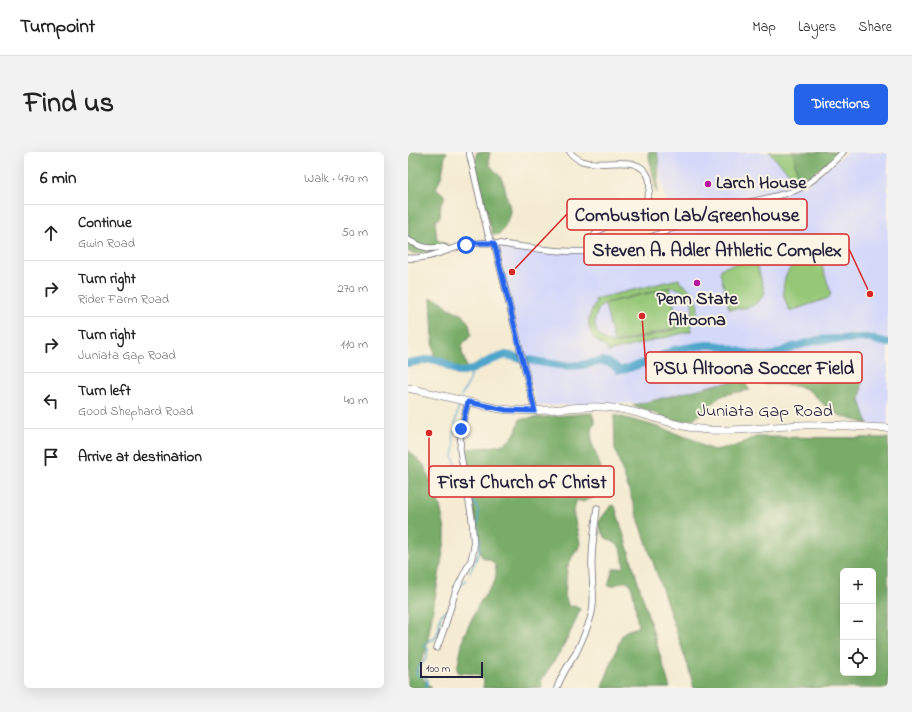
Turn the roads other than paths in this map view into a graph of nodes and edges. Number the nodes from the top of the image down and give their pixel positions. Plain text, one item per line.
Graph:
1 (469, 152) edge
2 (570, 152) edge
3 (843, 152) edge
4 (408, 240) edge
5 (493, 243) junction
6 (448, 250) junction
7 (591, 251) junction
8 (408, 258) edge
9 (408, 388) edge
10 (468, 402) junction
11 (535, 411) junction
12 (888, 428) edge
13 (597, 508) dead end
14 (437, 648) dead end
15 (557, 688) edge

1 - 5 street
2 - 7 street
3 - 7 street
4 - 6 street
5 - 6 street
5 - 7 street
5 - 11 street
6 - 8 street
9 - 10 main road, Juniata Gap Road
10 - 11 main road, Juniata Gap Road
10 - 14 street
11 - 12 main road, Juniata Gap Road
13 - 15 street

